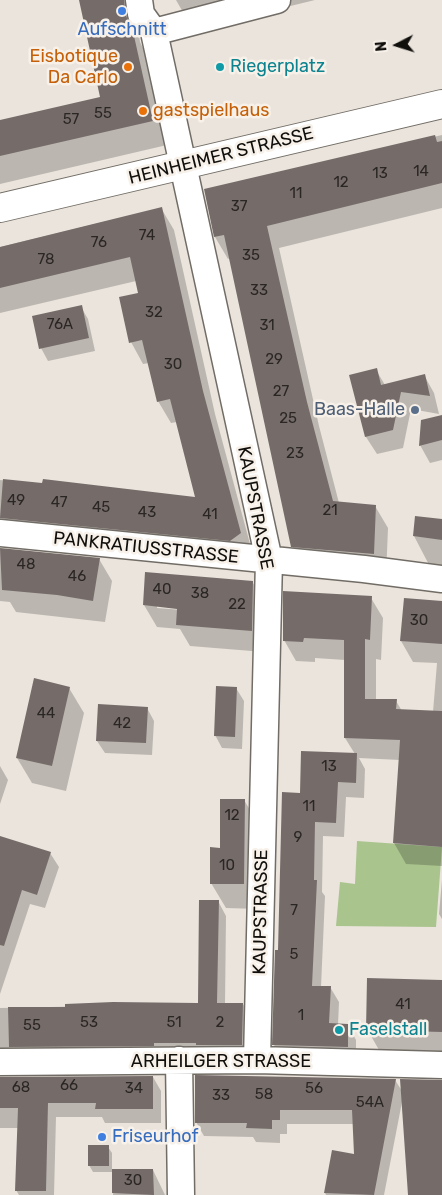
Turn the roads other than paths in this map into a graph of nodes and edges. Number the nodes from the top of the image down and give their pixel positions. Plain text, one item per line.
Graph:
1 (139, 0) edge
2 (277, 0) edge
3 (154, 32) junction
4 (442, 104) edge
5 (183, 166) junction
6 (0, 208) edge
7 (0, 533) edge
8 (269, 560) junction
9 (442, 579) edge
10 (179, 1060) junction
11 (257, 1060) junction
12 (0, 1062) edge
13 (442, 1065) edge
14 (181, 1195) edge

1 - 3 street, KAUPSTRASSE
2 - 3 street
3 - 5 street, KAUPSTRASSE
4 - 5 street, HEINHEIMER STRASSE
5 - 6 street, HEINHEIMER STRASSE
5 - 8 street, KAUPSTRASSE
7 - 8 street, PANKRATIUSSTRASSE
8 - 9 street, PANKRATIUSSTRASSE
8 - 11 street, KAUPSTRASSE
10 - 11 street, ARHEILGER STRASSE
10 - 12 street, ARHEILGER STRASSE
10 - 14 street
11 - 13 street, ARHEILGER STRASSE

